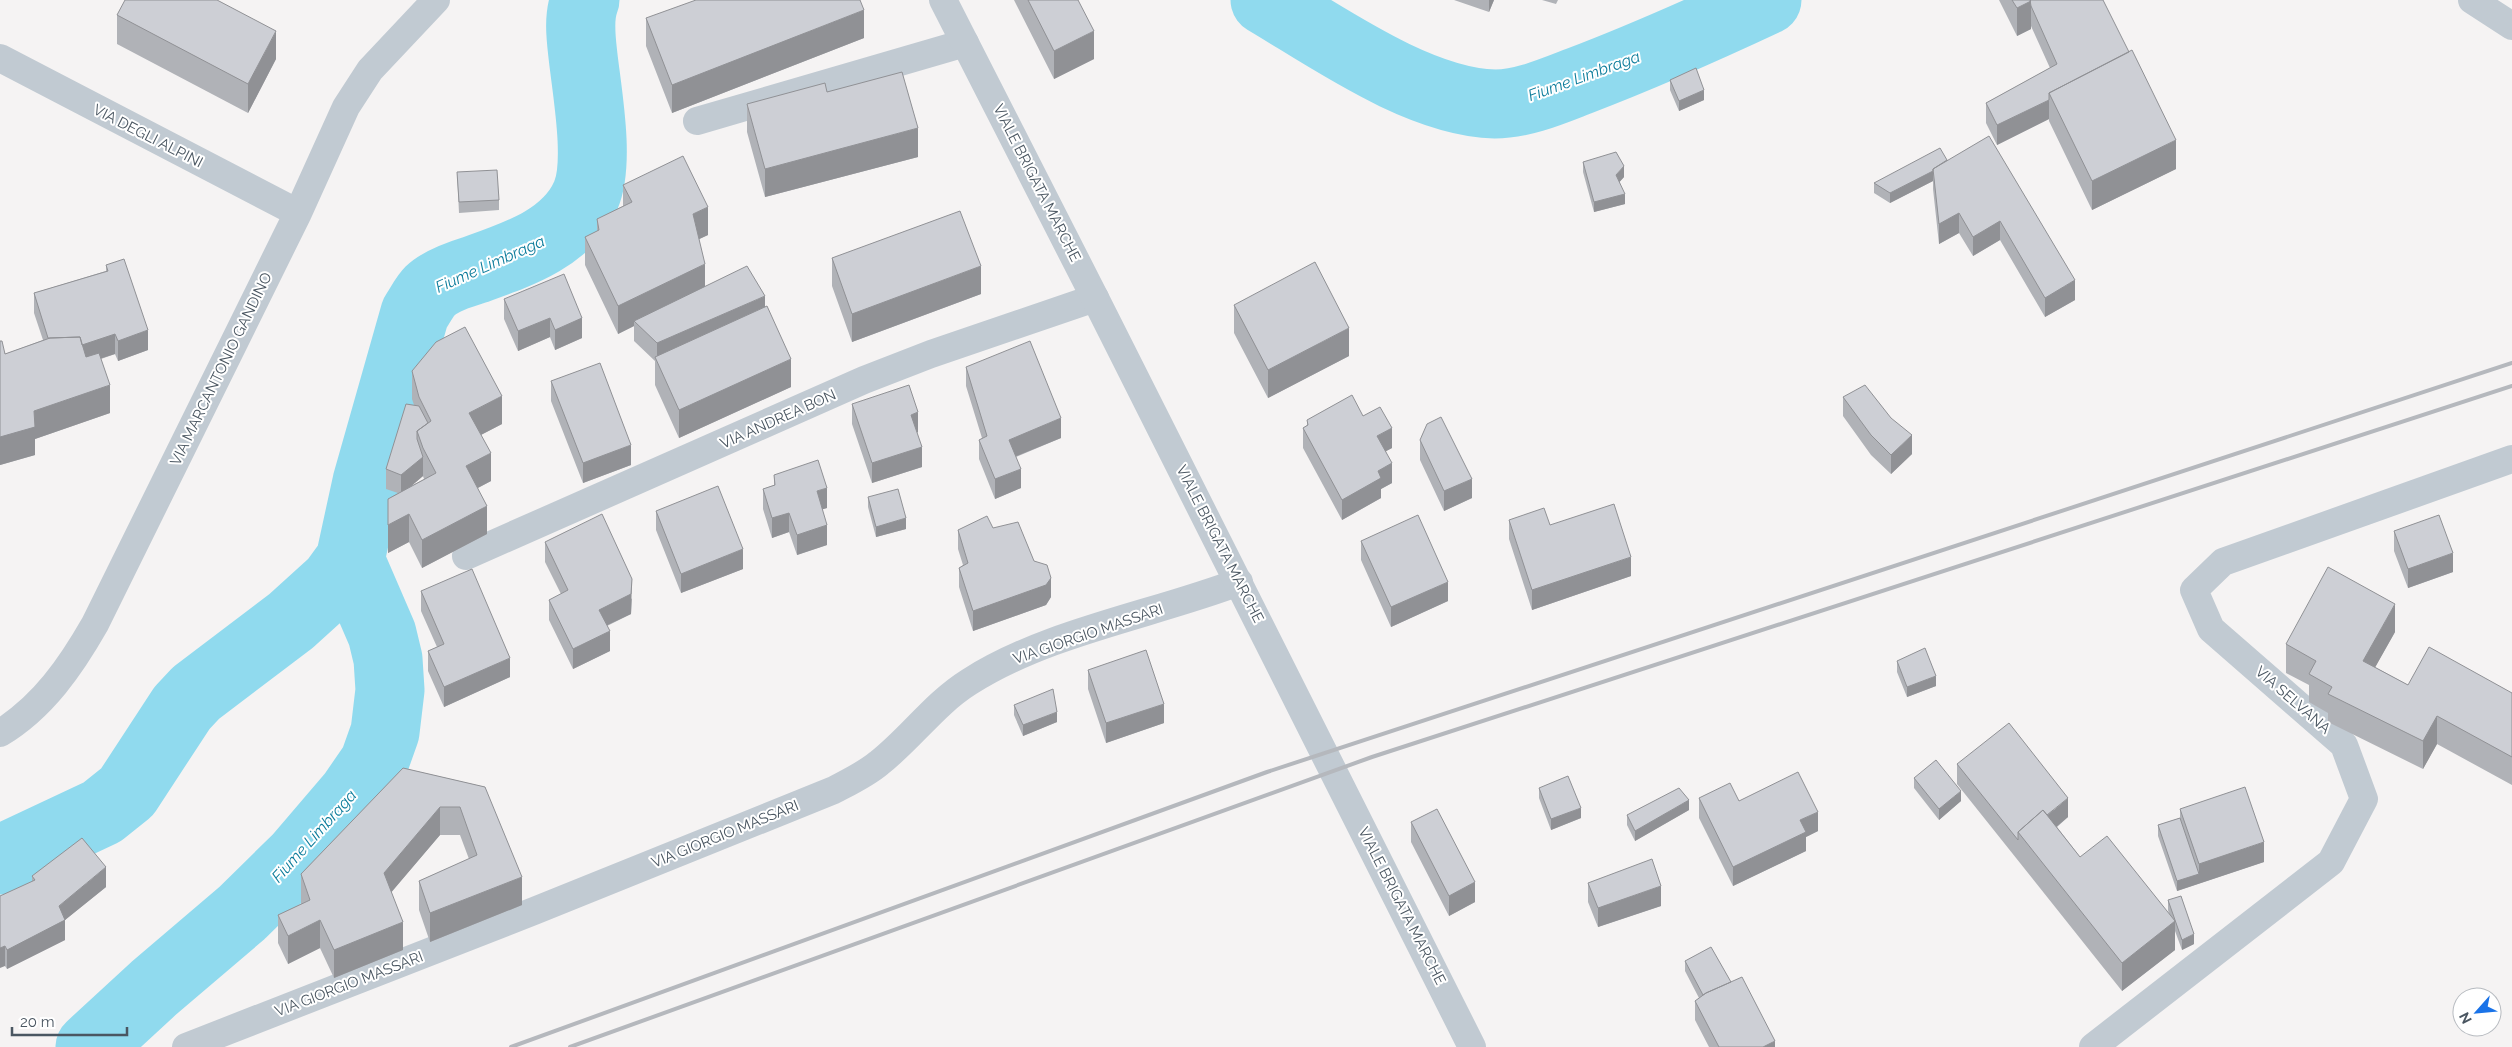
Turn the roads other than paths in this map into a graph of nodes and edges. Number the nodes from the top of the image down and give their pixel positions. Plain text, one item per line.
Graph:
1 (436, 0) edge
2 (943, 0) edge
3 (2472, 0) edge
4 (2512, 26) edge
5 (965, 43) junction
6 (0, 58) edge
7 (697, 121) dead end
8 (298, 212) junction
9 (1095, 298) junction
10 (2512, 459) edge
11 (466, 556) dead end
12 (1239, 582) junction
13 (0, 733) edge
14 (186, 1047) edge
15 (1472, 1047) edge
16 (2093, 1047) edge

1 - 8 street, VIA MARCANTONIO GANDINO
2 - 5 street, VIALE BRIGATA MARCHE
3 - 4 street
5 - 7 street
5 - 9 street, VIALE BRIGATA MARCHE
6 - 8 street, VIA DEGLI ALPINI
8 - 13 street, VIA MARCANTONIO GANDINO
9 - 11 street, VIA ANDREA BON
9 - 12 street, VIALE BRIGATA MARCHE
10 - 16 street, VIA SELVANA
12 - 14 street, VIA GIORGIO MASSARI
12 - 15 street, VIALE BRIGATA MARCHE

